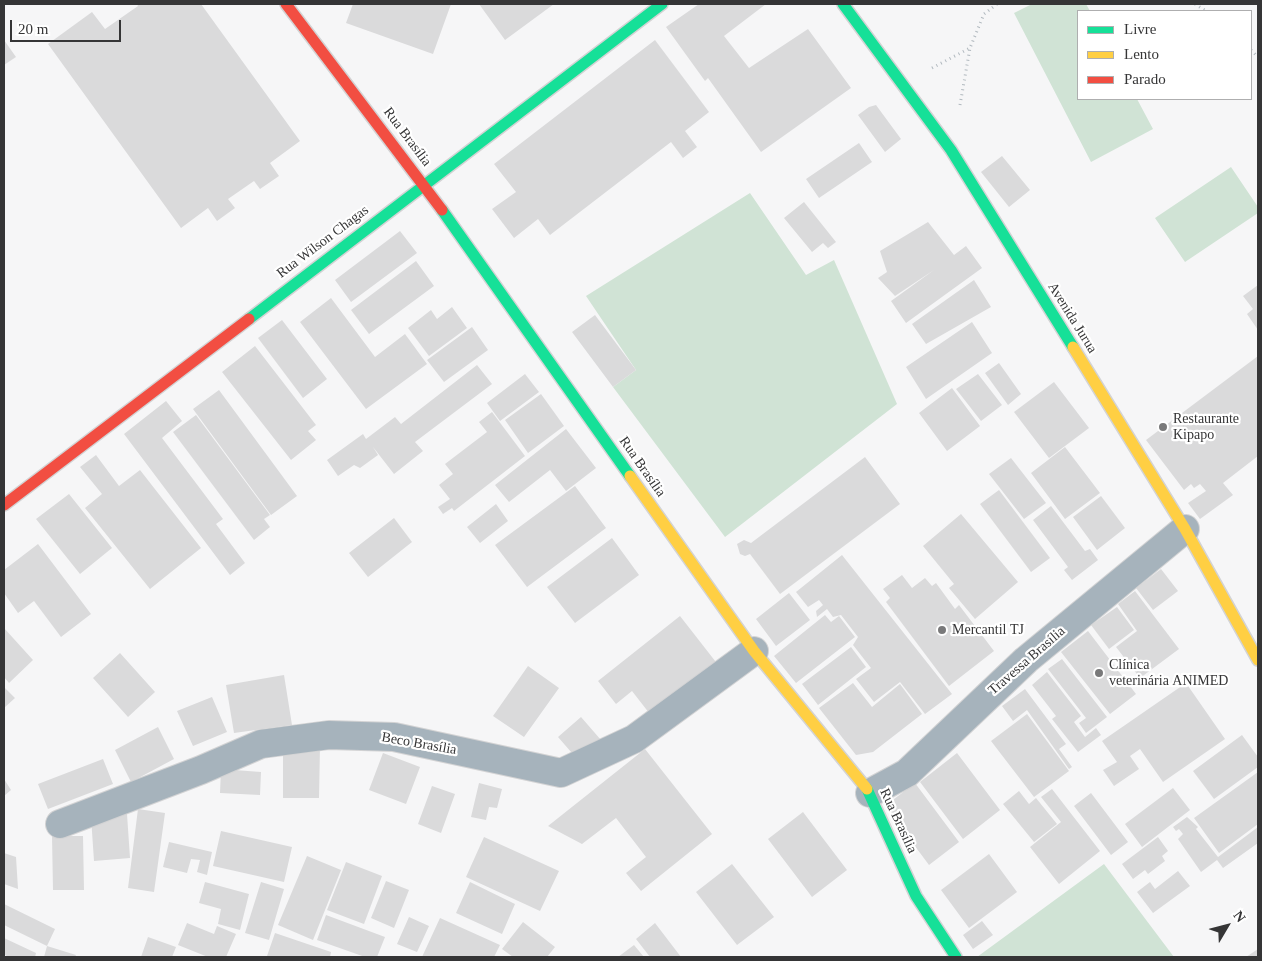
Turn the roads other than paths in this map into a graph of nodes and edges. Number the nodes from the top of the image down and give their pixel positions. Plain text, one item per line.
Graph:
1 (286, 4) edge
2 (662, 4) edge
3 (843, 4) edge
4 (424, 184) junction
5 (4, 506) edge
6 (1185, 529) junction
7 (754, 651) junction
8 (1258, 660) edge
9 (870, 793) junction
10 (60, 824) dead end
11 (956, 957) edge

1 - 4 street, Rua Brasília
2 - 4 street, Rua Wilson Chagas
3 - 6 street, Avenida Jurua
4 - 5 street, Rua Wilson Chagas
4 - 7 street, Rua Brasília
6 - 8 street, Avenida Jurua
6 - 9 street, Travessa Brasília
7 - 9 street, Rua Brasília
7 - 10 street, Beco Brasília
9 - 11 street, Rua Brasília

